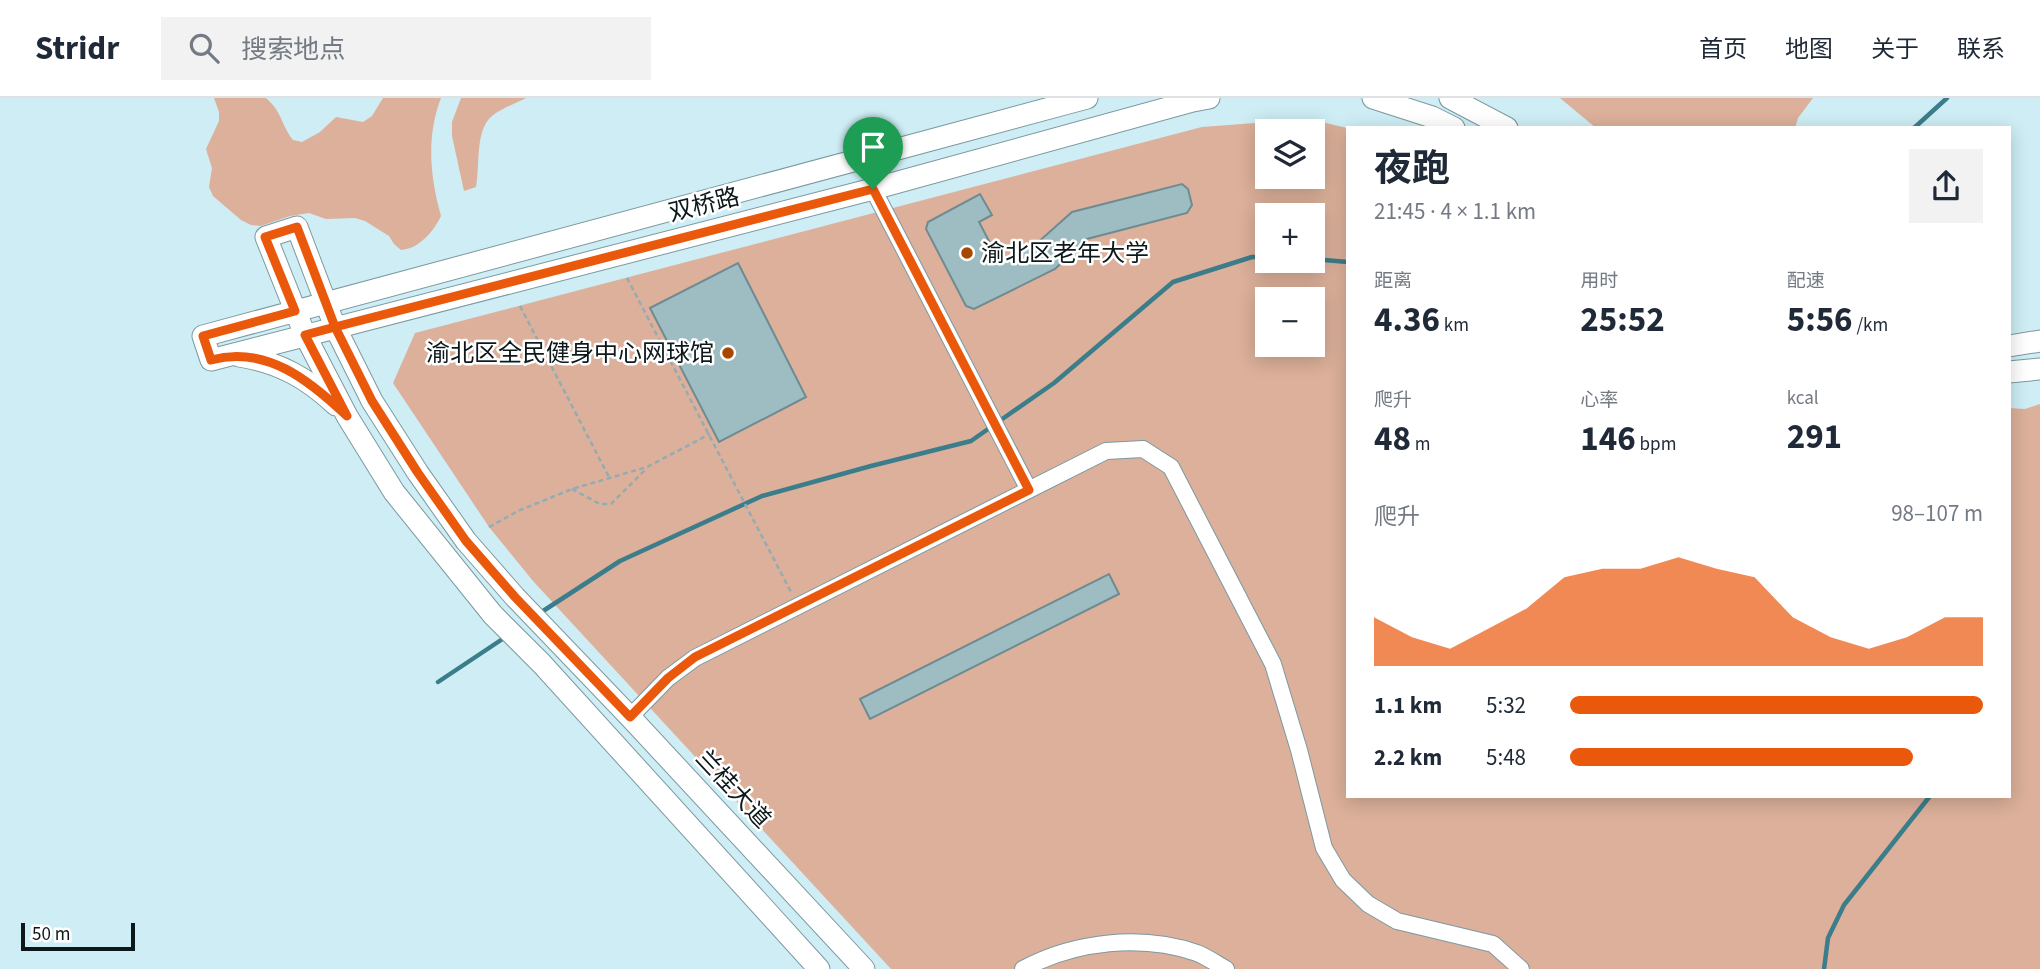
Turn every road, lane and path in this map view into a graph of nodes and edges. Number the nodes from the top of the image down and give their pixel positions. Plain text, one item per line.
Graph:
1 (1087, 98) edge
2 (1209, 98) edge
3 (1373, 98) edge
4 (1450, 98) edge
5 (1450, 126) edge
6 (1503, 126) edge
7 (873, 189) junction
8 (627, 278) dead end
9 (326, 302) junction
10 (520, 306) dead end
11 (295, 311) junction
12 (335, 327) junction
13 (305, 335) junction
14 (2040, 341) edge
15 (2011, 346) edge
16 (220, 357) junction
17 (2040, 369) edge
18 (2011, 372) edge
19 (347, 416) junction
20 (710, 434) junction
21 (647, 467) junction
22 (610, 479) junction
23 (572, 489) junction
24 (1029, 490) junction
25 (489, 527) dead end
26 (798, 606) junction
27 (630, 717) junction
28 (819, 969) edge
29 (864, 969) edge
30 (1023, 969) edge
31 (1226, 969) edge
32 (1521, 969) edge

1 - 9 main road, 双桥路
2 - 7 main road, 双桥路
3 - 5 main road
4 - 6 main road
7 - 12 main road, 双桥路
7 - 24 street
8 - 20 path
9 - 11 main road, 双桥路
9 - 11 main road
9 - 12 main road
10 - 22 path
11 - 13 main road
11 - 16 main road, 双桥路
12 - 13 main road, 双桥路
12 - 27 main road, 兰桂大道
13 - 16 main road, 双桥路
13 - 19 main road
14 - 15 main road
16 - 19 main road
17 - 18 main road
19 - 28 main road
20 - 21 path
20 - 26 path
21 - 22 path
21 - 23 path
22 - 23 path
23 - 25 path
24 - 26 street
24 - 32 street
26 - 27 street
27 - 29 main road, 兰桂大道
30 - 31 street

